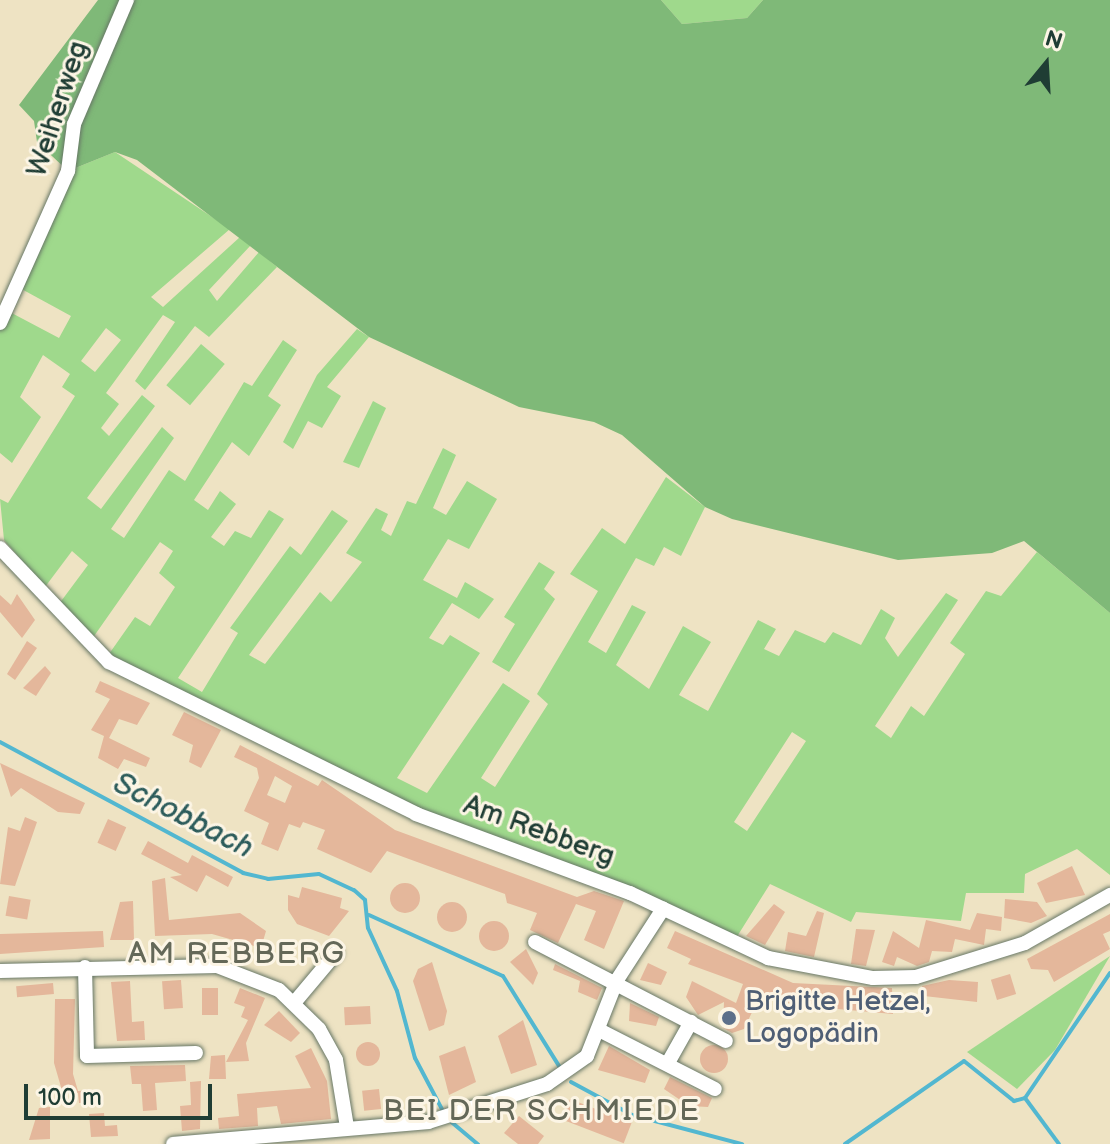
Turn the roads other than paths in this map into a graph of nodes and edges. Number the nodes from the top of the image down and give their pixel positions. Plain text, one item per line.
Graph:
1 (127, 0) edge
2 (0, 323) edge
3 (0, 548) edge
4 (1110, 895) edge
5 (663, 909) junction
6 (535, 942) dead end
7 (336, 953) dead end
8 (85, 967) junction
9 (0, 971) edge
10 (617, 980) junction
11 (294, 1003) junction
12 (691, 1022) junction
13 (599, 1030) junction
14 (726, 1041) dead end
15 (196, 1053) dead end
16 (669, 1061) junction
17 (715, 1089) dead end
18 (347, 1127) junction
19 (173, 1144) edge

1 - 2 street, Weiherweg
3 - 5 street, Am Rebberg
4 - 5 street, Am Rebberg
5 - 10 street
6 - 10 street
7 - 11 street
8 - 9 street
8 - 11 street
8 - 15 street
10 - 12 street
10 - 13 street
11 - 18 street
12 - 14 street
12 - 16 street
13 - 16 street
13 - 18 street
16 - 17 street
18 - 19 street

